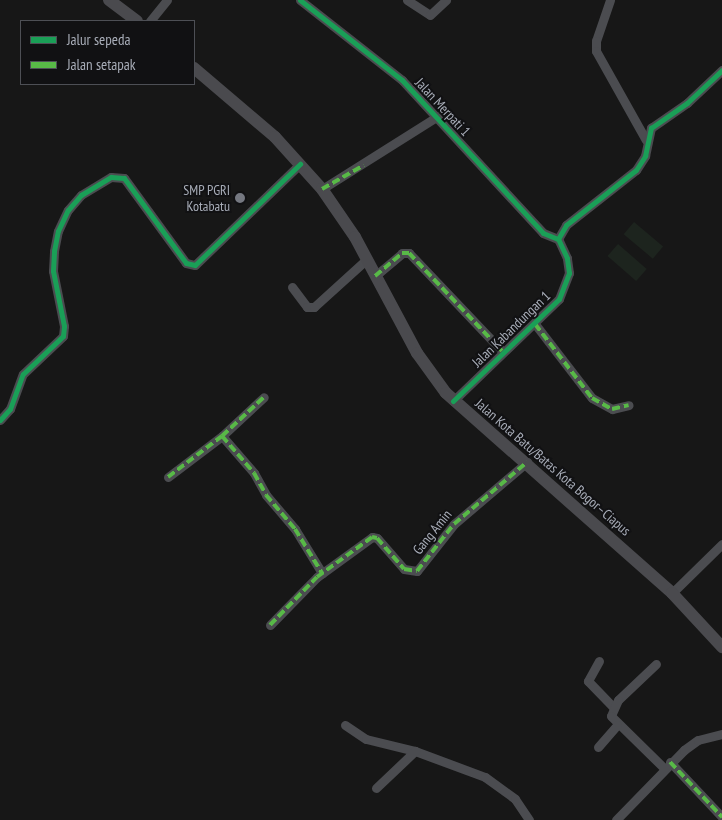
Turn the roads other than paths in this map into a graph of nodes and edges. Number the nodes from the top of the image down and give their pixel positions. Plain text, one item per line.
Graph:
1 (109, 0) edge
2 (167, 0) edge
3 (300, 0) edge
4 (407, 0) edge
5 (446, 0) edge
6 (610, 0) edge
7 (136, 20) edge
8 (151, 20) edge
9 (195, 69) edge
10 (722, 70) edge
11 (438, 116) junction
12 (646, 140) junction
13 (300, 164) junction
14 (322, 189) junction
15 (558, 239) junction
16 (367, 259) junction
17 (375, 276) junction
18 (292, 287) dead end
19 (535, 324) junction
20 (502, 352) junction
21 (264, 397) dead end
22 (453, 401) junction
23 (629, 405) dead end
24 (0, 420) edge
25 (222, 436) junction
26 (527, 462) junction
27 (168, 477) dead end
28 (722, 544) edge
29 (322, 573) junction
30 (672, 593) junction
31 (270, 625) dead end
32 (722, 647) edge
33 (599, 661) dead end
34 (656, 664) dead end
35 (613, 707) junction
36 (345, 725) dead end
37 (617, 726) junction
38 (722, 734) edge
39 (598, 747) dead end
40 (414, 751) junction
41 (667, 765) junction
42 (376, 788) dead end
43 (722, 817) edge
44 (529, 820) edge
45 (616, 820) edge

1 - 7 main road
2 - 8 street
3 - 11 street, Jalan Merpati 1
4 - 5 street
6 - 12 street
9 - 13 main road, Jalan Kota Batu/Batas Kota Bogor–Ciapus
10 - 12 street
11 - 14 street
11 - 15 street, Jalan Merpati 1
12 - 15 street
13 - 14 main road, Jalan Kota Batu/Batas Kota Bogor–Ciapus
13 - 24 street
14 - 16 main road, Jalan Kota Batu/Batas Kota Bogor–Ciapus
15 - 19 street, Jalan Kabandungan 1
16 - 17 main road, Jalan Kota Batu/Batas Kota Bogor–Ciapus
16 - 18 street
17 - 20 street
17 - 22 main road, Jalan Kota Batu/Batas Kota Bogor–Ciapus
19 - 20 street, Jalan Kabandungan 1
19 - 23 street
20 - 22 street, Jalan Kabandungan 1
21 - 25 street
22 - 26 main road, Jalan Kota Batu/Batas Kota Bogor–Ciapus
25 - 27 street
25 - 29 street
26 - 29 street, Gang Amin
26 - 30 main road, Jalan Kota Batu/Batas Kota Bogor–Ciapus
28 - 30 street
29 - 31 street, Gang Amin
30 - 32 main road, Jalan Kota Batu/Batas Kota Bogor–Ciapus
33 - 35 street
34 - 35 street
35 - 37 street
36 - 40 street
37 - 39 street
37 - 41 street
38 - 41 street
40 - 42 street
40 - 44 street
41 - 43 street
41 - 45 street

